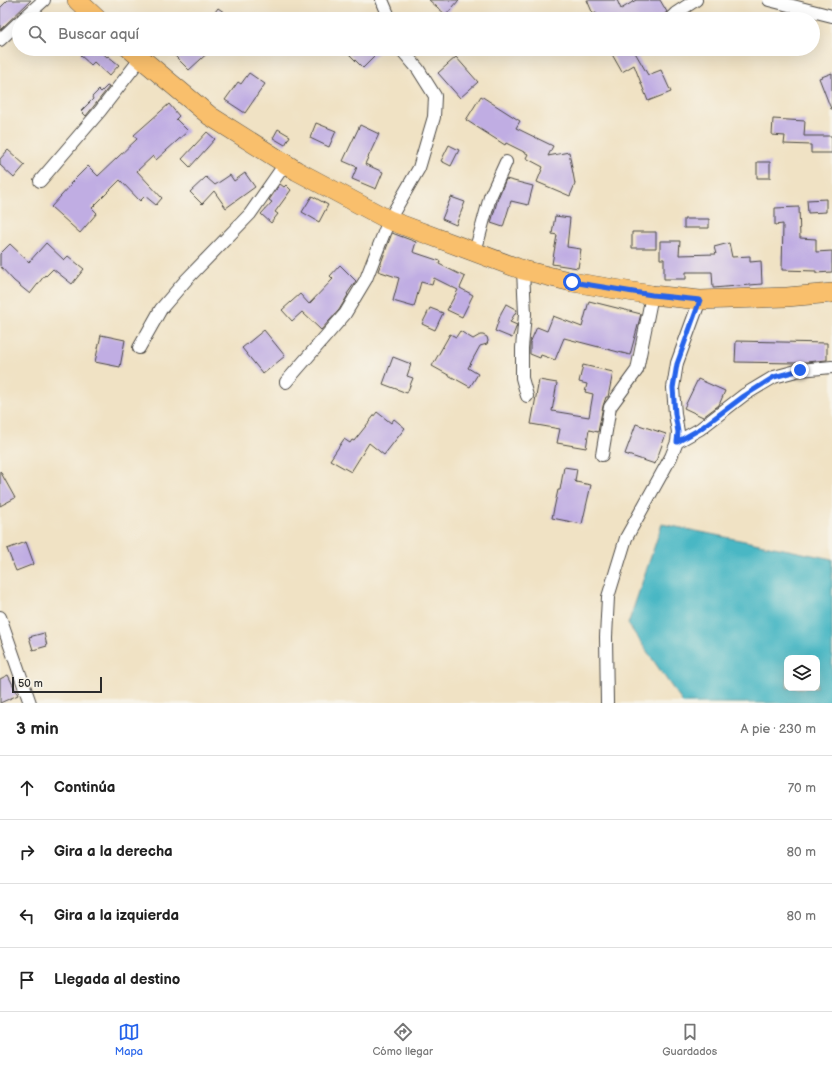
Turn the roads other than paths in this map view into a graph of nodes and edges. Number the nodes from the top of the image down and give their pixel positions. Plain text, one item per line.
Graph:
1 (44, 0) edge
2 (77, 0) edge
3 (382, 0) edge
4 (694, 0) edge
5 (769, 0) edge
6 (31, 12) edge
7 (90, 12) edge
8 (387, 12) edge
9 (677, 12) edge
10 (816, 12) edge
11 (820, 13) edge
12 (832, 16) edge
13 (12, 29) edge
14 (0, 40) edge
15 (134, 56) edge
16 (137, 56) edge
17 (407, 56) edge
18 (506, 162) dead end
19 (285, 164) junction
20 (40, 181) dead end
21 (389, 220) junction
22 (475, 252) junction
23 (523, 270) junction
24 (832, 293) edge
25 (652, 295) junction
26 (700, 300) junction
27 (139, 348) dead end
28 (832, 367) edge
29 (286, 382) dead end
30 (527, 396) dead end
31 (677, 442) junction
32 (602, 455) dead end
33 (0, 617) edge
34 (30, 703) edge
35 (607, 703) edge

1 - 6 street
2 - 7 main road
3 - 8 street
4 - 9 street
5 - 10 street
11 - 12 street
13 - 14 street
15 - 20 street
16 - 19 main road
17 - 21 street
18 - 22 street
19 - 21 main road
19 - 27 street
21 - 22 main road
21 - 29 street
22 - 23 main road
23 - 25 main road
23 - 30 street
24 - 26 main road
25 - 26 main road
25 - 32 street
26 - 31 street
28 - 31 street
31 - 35 street
33 - 34 street

